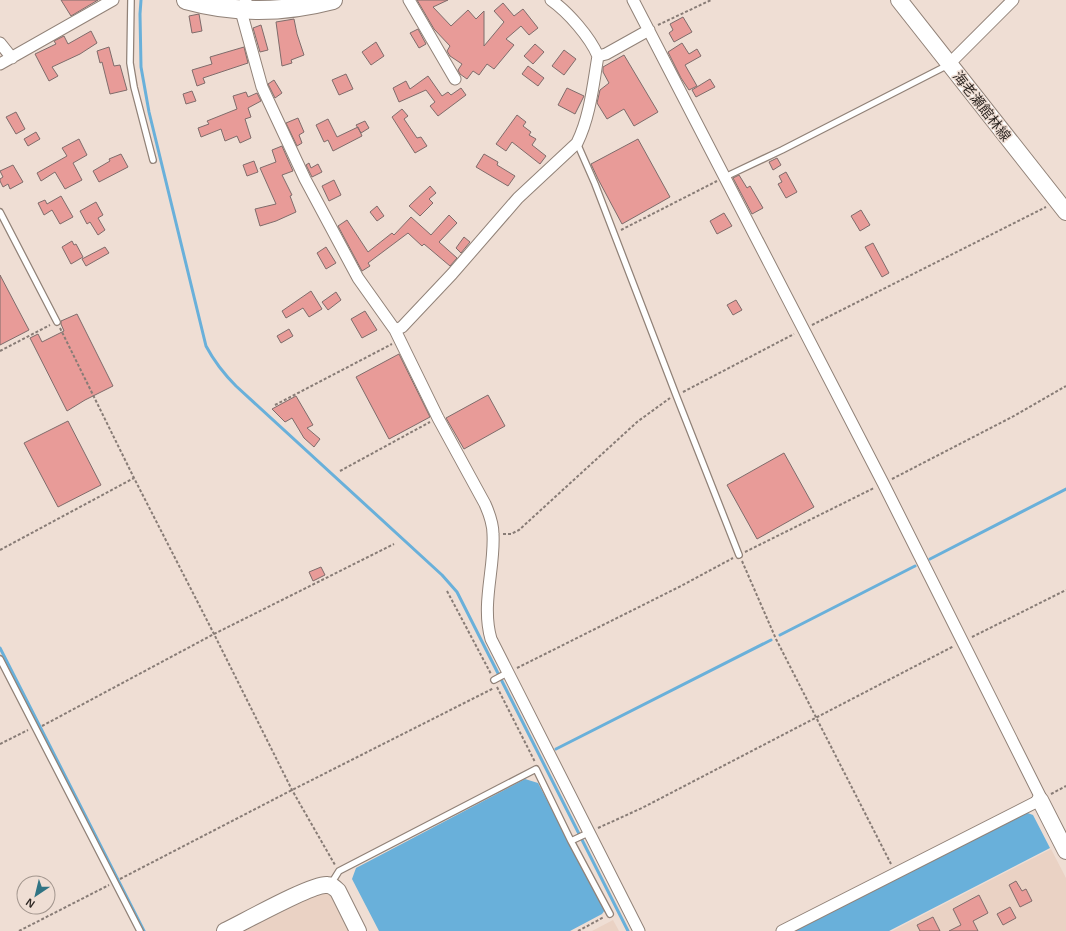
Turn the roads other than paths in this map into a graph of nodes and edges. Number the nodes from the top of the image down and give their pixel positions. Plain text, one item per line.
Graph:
1 (113, 0) edge
2 (131, 0) edge
3 (186, 0) edge
4 (333, 0) edge
5 (409, 0) edge
6 (551, 0) edge
7 (634, 0) edge
8 (899, 0) edge
9 (1013, 0) edge
10 (243, 5) edge
11 (649, 30) junction
12 (0, 43) edge
13 (598, 56) junction
14 (12, 58) junction
15 (0, 64) edge
16 (949, 64) junction
17 (455, 80) dead end
18 (577, 144) junction
19 (153, 160) dead end
20 (725, 177) junction
21 (1062, 206) edge
22 (0, 212) edge
23 (57, 322) road end
24 (398, 335) junction
25 (740, 555) road end
26 (0, 659) edge
27 (506, 674) junction
28 (495, 679) road end
29 (1040, 800) junction
30 (586, 834) junction
31 (573, 840) junction
32 (1066, 851) edge
33 (336, 875) junction
34 (307, 890) junction
35 (610, 914) road end
36 (140, 931) edge
37 (224, 931) edge
38 (358, 931) edge
39 (367, 931) edge
40 (639, 931) edge
41 (782, 931) edge

1 - 14 street
2 - 19 lane
3 - 10 main road
4 - 10 main road
5 - 17 street
6 - 13 street
7 - 11 street
8 - 16 street, 海老瀬館林線
9 - 16 street
10 - 24 street
11 - 13 street
11 - 20 street
12 - 14 street
13 - 18 street
14 - 15 street
16 - 20 lane
16 - 21 street, 海老瀬館林線
18 - 24 street
18 - 25 lane
20 - 29 street
22 - 23 lane
24 - 27 street
26 - 36 lane
27 - 28 lane
27 - 30 street
29 - 32 street
29 - 41 street
30 - 31 lane
30 - 40 street
31 - 33 lane
31 - 35 lane
33 - 34 street
33 - 39 street
34 - 37 street
34 - 38 street

